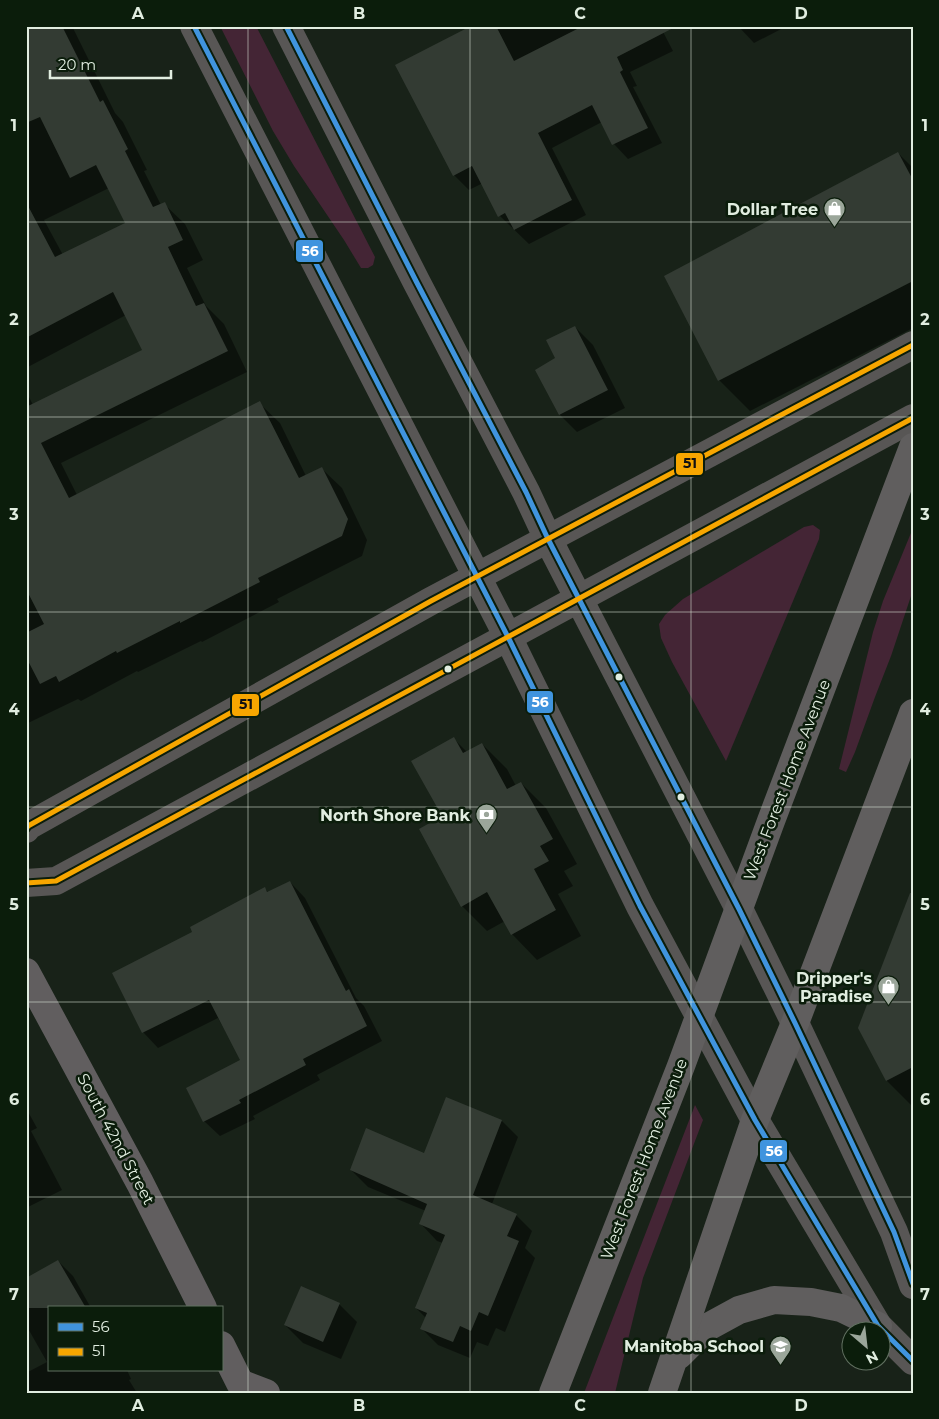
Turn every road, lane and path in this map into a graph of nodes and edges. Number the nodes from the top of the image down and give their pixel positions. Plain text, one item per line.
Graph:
1 (194, 26) edge
2 (286, 26) edge
3 (913, 345) edge
4 (913, 418) edge
5 (913, 447) edge
6 (548, 539) junction
7 (477, 577) junction
8 (580, 599) junction
9 (508, 637) junction
10 (913, 713) edge
11 (26, 829) edge
12 (26, 882) edge
13 (739, 909) junction
14 (26, 972) edge
15 (698, 1015) junction
16 (795, 1023) junction
17 (755, 1120) junction
18 (913, 1285) edge
19 (202, 1306) edge
20 (870, 1322) edge
21 (876, 1322) edge
22 (892, 1340) edge
23 (222, 1347) edge
24 (674, 1360) junction
25 (913, 1361) edge
26 (266, 1393) edge
27 (553, 1393) edge
28 (662, 1393) edge

1 - 7 main road
2 - 6 main road
3 - 6 main road
4 - 8 main road
5 - 13 main road, West Forest Home Avenue
6 - 7 main road
6 - 8 main road
7 - 9 main road
7 - 11 main road
8 - 9 main road
8 - 13 main road
9 - 12 main road
9 - 15 main road
10 - 16 main road
13 - 15 main road, West Forest Home Avenue
13 - 16 main road
14 - 19 street, South 42nd Street
15 - 17 main road
15 - 27 main road, West Forest Home Avenue
16 - 17 main road
16 - 18 main road
17 - 21 main road
17 - 24 main road
20 - 24 main road
22 - 25 main road
23 - 26 street
24 - 28 main road

